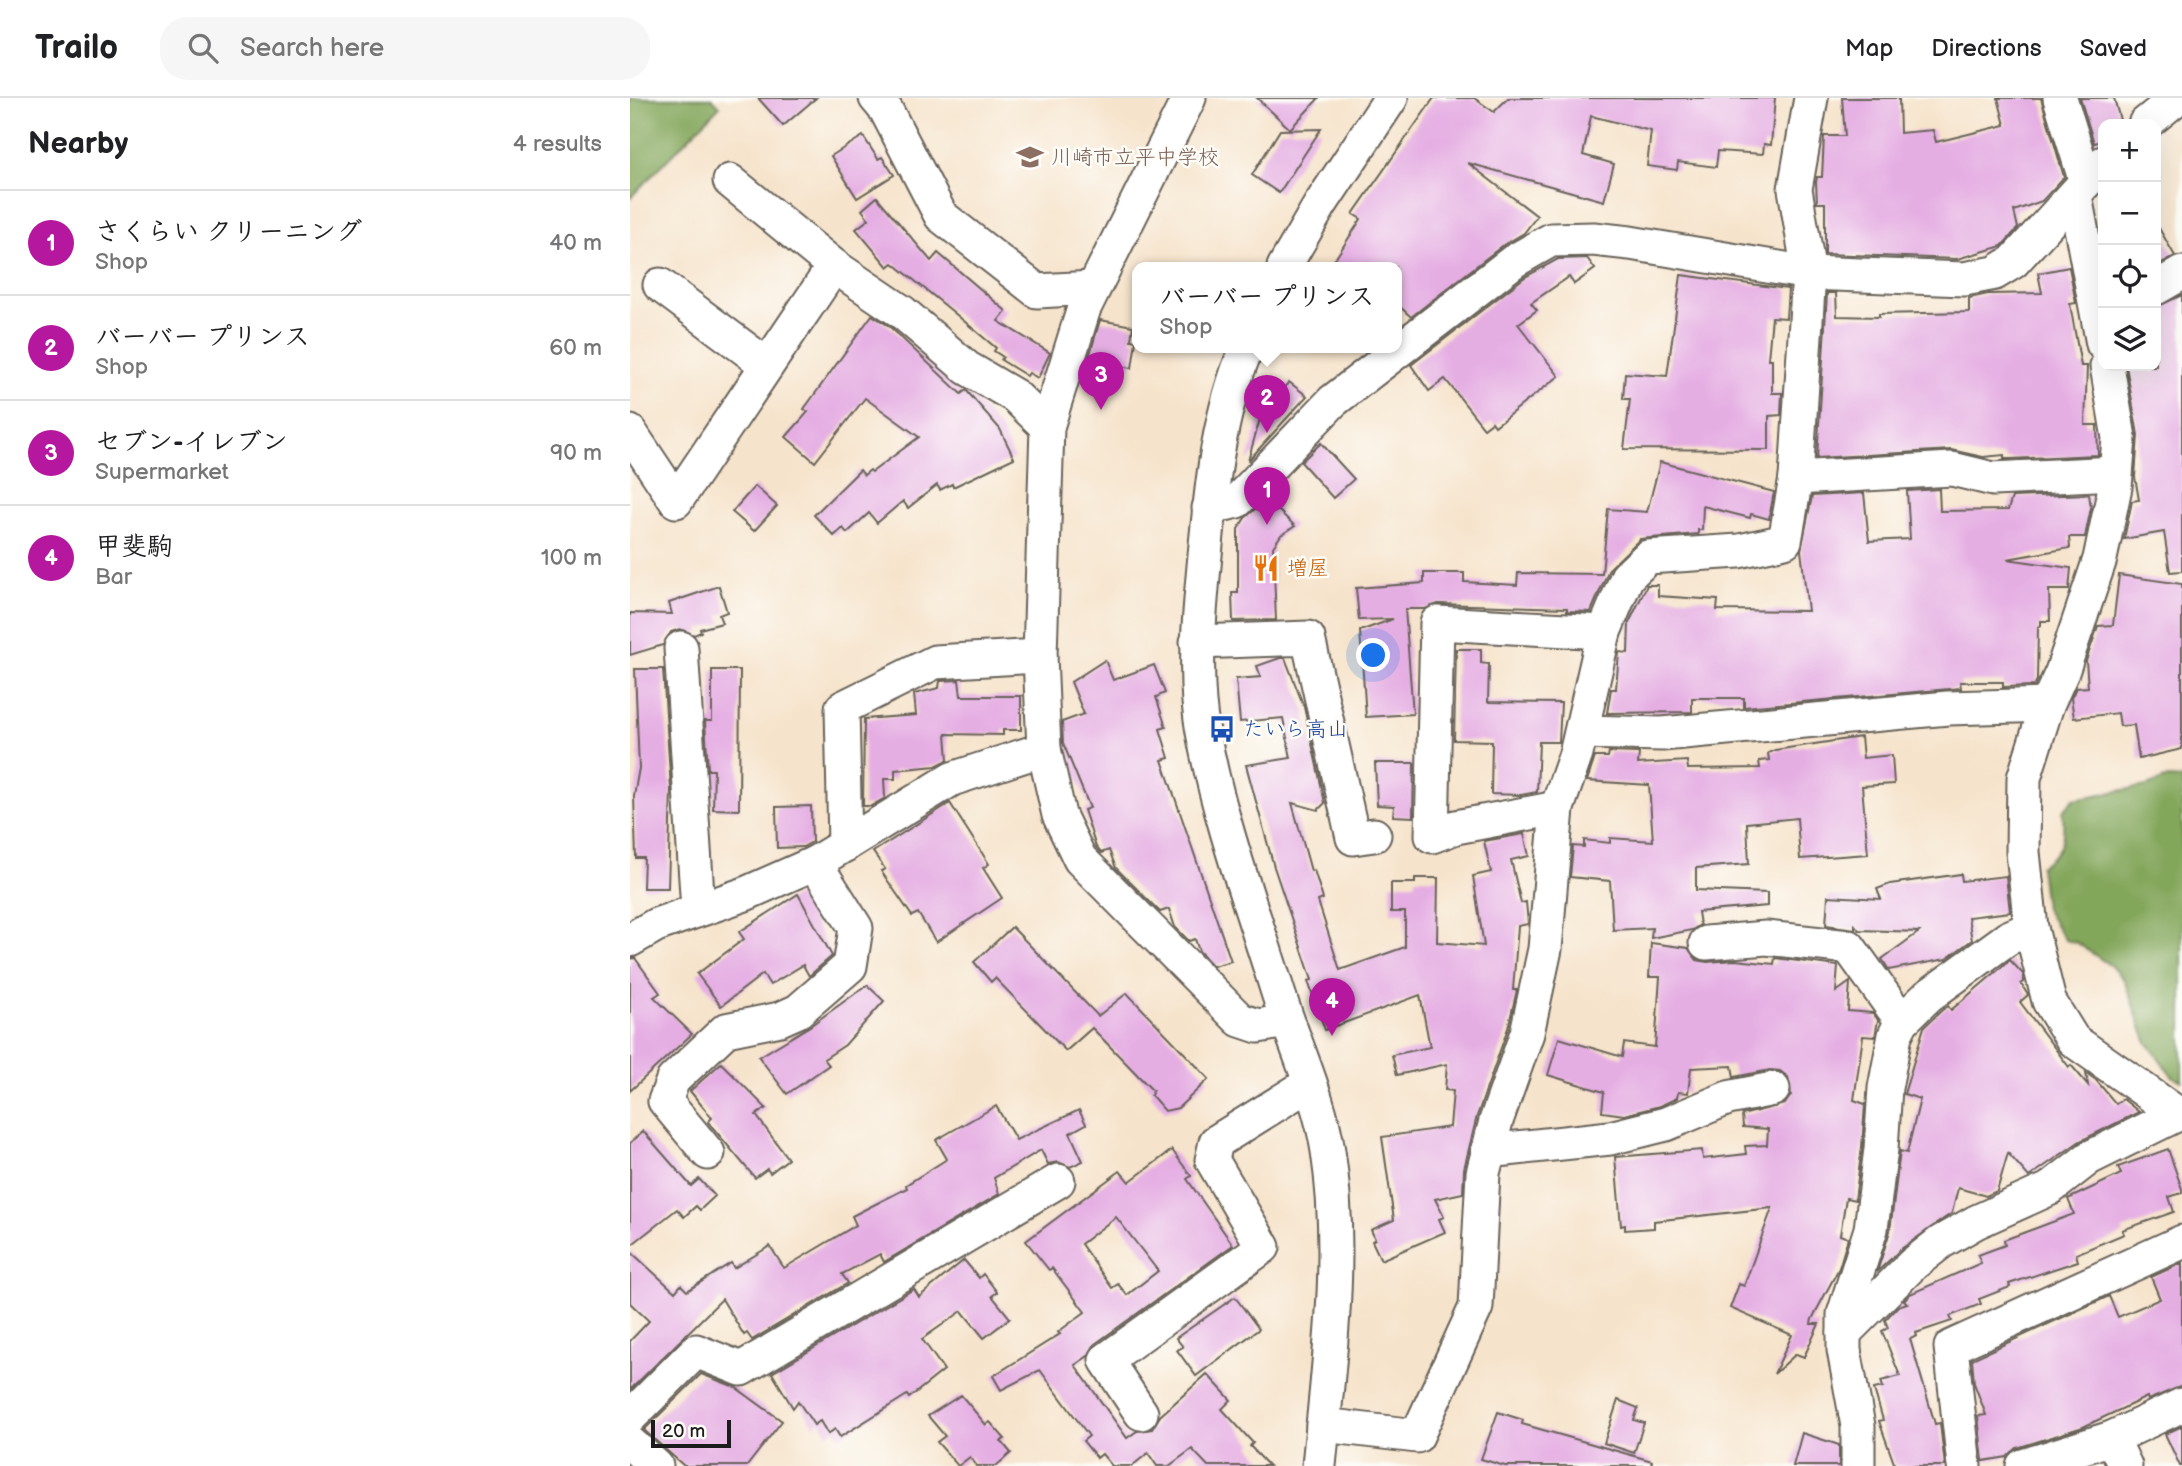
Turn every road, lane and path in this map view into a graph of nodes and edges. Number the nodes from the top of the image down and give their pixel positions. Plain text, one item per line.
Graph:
1 (876, 98) edge
2 (1189, 98) edge
3 (1391, 98) edge
4 (1811, 98) edge
5 (2060, 98) edge
6 (2137, 98) edge
7 (2177, 98) edge
8 (2131, 119) edge
9 (2151, 119) edge
10 (2088, 180) edge
11 (730, 181) dead end
12 (1287, 262) edge
13 (834, 266) junction
14 (1809, 273) junction
15 (2182, 273) edge
16 (2098, 284) edge
17 (660, 285) dead end
18 (2161, 285) edge
19 (1093, 288) junction
20 (1402, 348) edge
21 (1244, 353) edge
22 (1395, 353) edge
23 (767, 365) junction
24 (2108, 371) edge
25 (1047, 427) junction
26 (630, 432) edge
27 (2116, 473) junction
28 (1796, 478) junction
29 (1209, 508) junction
30 (1604, 632) junction
31 (1197, 642) junction
32 (681, 648) dead end
33 (1040, 656) junction
34 (2047, 705) junction
35 (1582, 732) junction
36 (1044, 749) junction
37 (1557, 808) junction
38 (1374, 835) dead end
39 (845, 845) junction
40 (815, 863) junction
41 (698, 910) junction
42 (2031, 928) junction
43 (630, 940) edge
44 (1706, 943) dead end
45 (1287, 1021) junction
46 (1902, 1021) junction
47 (1309, 1084) junction
48 (1773, 1089) dead end
49 (1488, 1151) junction
50 (708, 1153) dead end
51 (1058, 1181) dead end
52 (2182, 1242) edge
53 (1844, 1333) junction
54 (2182, 1405) edge
55 (1141, 1413) dead end
56 (630, 1417) edge
57 (1323, 1425) junction
58 (630, 1443) edge
59 (2118, 1452) edge
60 (656, 1466) edge
61 (1319, 1466) edge
62 (1858, 1466) edge
63 (1964, 1466) edge
64 (2023, 1466) edge

1 - 19 street
2 - 19 street
3 - 12 street
4 - 14 street
5 - 10 street
6 - 8 street
7 - 9 street
10 - 14 street
10 - 16 street
11 - 13 street
13 - 23 street
13 - 25 street
14 - 20 street
14 - 28 street
15 - 18 street
17 - 23 street
19 - 25 street
21 - 29 street
22 - 29 street
23 - 26 street
24 - 27 street
25 - 33 street
27 - 28 street
27 - 34 street
28 - 30 street
29 - 31 street
30 - 35 street
30 - 37 street
31 - 38 street
31 - 45 street
32 - 41 street
33 - 36 street
33 - 39 street
34 - 35 street
34 - 42 street
35 - 37 street
36 - 39 street
36 - 45 street
37 - 49 street
39 - 40 street
40 - 41 street
40 - 50 street
41 - 43 street
42 - 46 street
42 - 53 street
44 - 46 street
45 - 47 street
46 - 53 street
47 - 55 street
47 - 57 street
48 - 49 street
49 - 57 street
51 - 56 street
52 - 63 street
53 - 62 street
54 - 59 street
57 - 61 street
58 - 60 street
59 - 64 street

